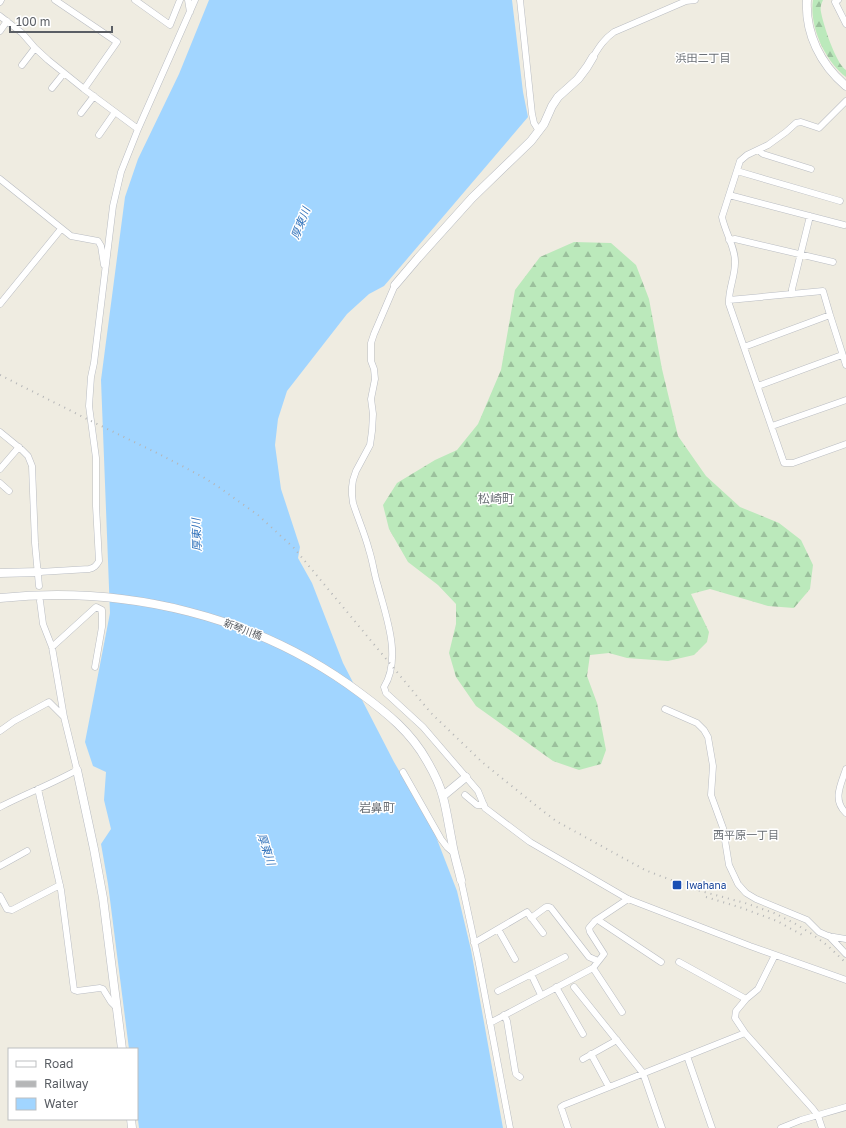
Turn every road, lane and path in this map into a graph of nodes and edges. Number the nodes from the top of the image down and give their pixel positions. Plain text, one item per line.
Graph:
1 (55, 0) edge
2 (135, 0) edge
3 (180, 0) edge
4 (188, 0) edge
5 (195, 0) edge
6 (520, 0) edge
7 (695, 0) edge
8 (807, 0) edge
9 (838, 0) edge
10 (190, 12) junction
11 (0, 16) edge
12 (7, 21) junction
13 (846, 24) edge
14 (0, 31) edge
15 (35, 48) junction
16 (593, 57) joint
17 (22, 65) dead end
18 (64, 73) junction
19 (846, 86) edge
20 (52, 88) dead end
21 (84, 89) junction
22 (94, 96) junction
23 (846, 101) edge
24 (115, 112) junction
25 (82, 113) dead end
26 (138, 129) junction
27 (539, 131) junction
28 (99, 135) dead end
29 (758, 150) junction
30 (811, 169) dead end
31 (737, 171) junction
32 (0, 179) edge
33 (730, 195) junction
34 (840, 201) dead end
35 (810, 216) junction
36 (844, 225) dead end
37 (61, 229) junction
38 (729, 240) junction
39 (800, 254) junction
40 (833, 262) dead end
41 (105, 268) junction
42 (395, 285) joint
43 (792, 294) junction
44 (729, 300) junction
45 (0, 304) edge
46 (830, 315) junction
47 (744, 347) junction
48 (843, 347) edge
49 (842, 356) junction
50 (846, 365) edge
51 (758, 386) junction
52 (846, 400) edge
53 (772, 426) junction
54 (0, 432) edge
55 (846, 444) edge
56 (19, 447) junction
57 (0, 469) edge
58 (0, 483) edge
59 (9, 491) dead end
60 (38, 572) junction
61 (0, 573) edge
62 (39, 586) dead end
63 (0, 598) edge
64 (40, 601) dead end
65 (52, 647) junction
66 (96, 667) dead end
67 (666, 709) dead end
68 (64, 716) junction
69 (0, 731) edge
70 (846, 769) edge
71 (77, 770) junction
72 (403, 772) dead end
73 (466, 777) junction
74 (38, 789) junction
75 (465, 795) dead end
76 (443, 796) junction
77 (1, 805) edge
78 (484, 805) junction
79 (846, 812) edge
80 (27, 851) dead end
81 (454, 853) junction
82 (0, 866) edge
83 (461, 880) joint
84 (60, 884) junction
85 (0, 896) edge
86 (628, 899) junction
87 (531, 918) junction
88 (598, 920) junction
89 (498, 929) junction
90 (543, 933) dead end
91 (828, 936) junction
92 (846, 939) edge
93 (474, 943) junction
94 (846, 954) edge
95 (775, 955) junction
96 (565, 957) dead end
97 (515, 959) dead end
98 (598, 961) junction
99 (661, 962) dead end
100 (679, 962) dead end
101 (592, 968) junction
102 (531, 974) junction
103 (846, 980) edge
104 (556, 987) junction
105 (574, 987) dead end
106 (498, 991) dead end
107 (541, 995) junction
108 (746, 999) junction
109 (116, 1008) junction
110 (622, 1012) dead end
111 (504, 1015) junction
112 (490, 1023) junction
113 (745, 1033) junction
114 (583, 1034) dead end
115 (617, 1040) junction
116 (122, 1048) edge
117 (591, 1054) junction
118 (687, 1056) junction
119 (583, 1059) dead end
120 (643, 1073) junction
121 (520, 1077) dead end
122 (609, 1087) junction
123 (846, 1107) edge
124 (818, 1116) junction
125 (510, 1128) edge
126 (568, 1128) edge
127 (662, 1128) edge
128 (712, 1128) edge
129 (781, 1128) edge
130 (822, 1128) edge

1 - 21 street
2 - 3 street
4 - 10 street
5 - 10 street
6 - 27 street
7 - 16 street
8 - 19 street
9 - 13 street
10 - 26 street
11 - 12 street
12 - 14 street
12 - 15 street
15 - 17 street
15 - 18 street
16 - 27 street
18 - 20 street
18 - 21 street
21 - 22 street
22 - 24 street
22 - 25 street
23 - 29 street
24 - 26 street
24 - 28 street
26 - 41 street
27 - 42 street
29 - 30 street
29 - 31 street
31 - 33 street
31 - 34 street
32 - 37 street
33 - 35 street
33 - 38 street
35 - 36 street
35 - 39 street
37 - 41 street
37 - 45 street
38 - 39 street
38 - 44 street
39 - 40 street
39 - 43 street
41 - 60 street
42 - 73 street
43 - 44 street
43 - 46 street
44 - 47 street
46 - 47 street
46 - 48 street
47 - 51 street
48 - 49 street
49 - 50 street
49 - 51 street
51 - 53 street
52 - 53 street
53 - 55 street
54 - 56 street
56 - 57 street
56 - 60 street
58 - 59 street
60 - 61 street
60 - 62 street
63 - 76 street, 新琴川橋
64 - 65 street
65 - 66 street
65 - 68 street
67 - 91 street
68 - 69 street
68 - 71 street
70 - 79 street
71 - 74 street
71 - 109 street
72 - 81 street
73 - 76 street
73 - 78 street
74 - 77 street
74 - 84 street
75 - 78 street
76 - 81 street, 新琴川橋
78 - 86 street
80 - 82 street
81 - 83 street, 新琴川橋
83 - 93 street
84 - 85 street
84 - 109 street
86 - 88 street
86 - 95 street
87 - 89 street
87 - 90 street
87 - 98 street
88 - 98 street
88 - 99 street
89 - 93 street
89 - 97 street
91 - 92 street
91 - 94 street
93 - 112 street
95 - 103 street
95 - 108 street
96 - 102 street
98 - 101 street
100 - 108 street
101 - 104 street
101 - 110 street
102 - 106 street
102 - 107 street
104 - 107 street
104 - 114 street
105 - 115 street
107 - 111 street
108 - 113 street
109 - 116 street
111 - 112 street
111 - 121 street
112 - 125 street
113 - 118 street
113 - 124 street
115 - 117 street
115 - 120 street
117 - 119 street
117 - 122 street
118 - 120 street
118 - 128 street
120 - 122 street
120 - 127 street
122 - 126 street
123 - 124 street
124 - 129 street
124 - 130 street

